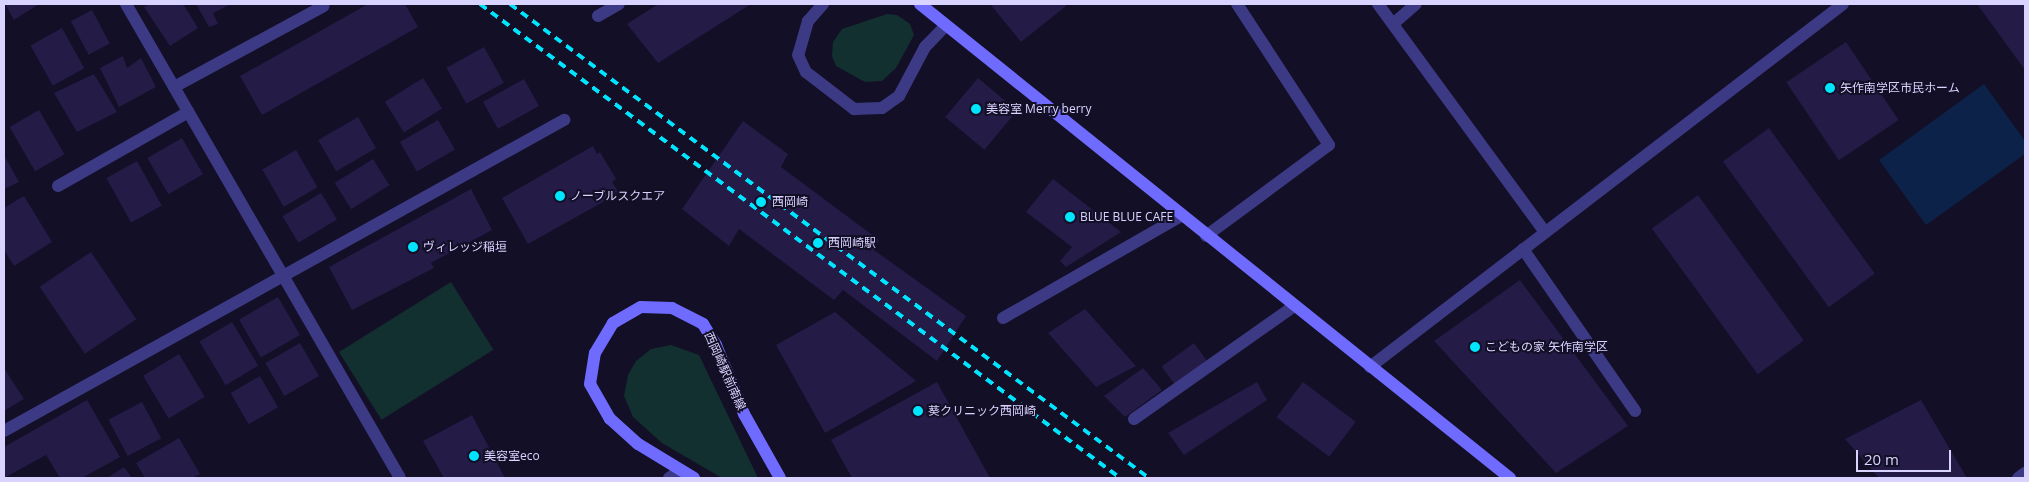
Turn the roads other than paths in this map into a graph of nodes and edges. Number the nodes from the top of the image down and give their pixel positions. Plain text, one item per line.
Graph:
1 (126, 4) edge
2 (619, 4) edge
3 (823, 4) edge
4 (920, 4) edge
5 (1238, 4) edge
6 (1378, 4) edge
7 (1416, 4) edge
8 (1843, 4) edge
9 (324, 6) dead end
10 (598, 16) dead end
11 (1393, 24) junction
12 (944, 26) junction
13 (174, 87) junction
14 (188, 112) junction
15 (564, 120) dead end
16 (58, 186) dead end
17 (1181, 216) junction
18 (1545, 232) junction
19 (1206, 236) junction
20 (1523, 249) junction
21 (283, 273) junction
22 (1294, 306) junction
23 (1004, 318) dead end
24 (1370, 367) junction
25 (1635, 411) dead end
26 (1134, 419) dead end
27 (4, 431) edge
28 (681, 470) junction
29 (2025, 473) edge
30 (400, 478) edge
31 (669, 478) edge
32 (694, 478) edge
33 (780, 478) edge
34 (1510, 478) edge
35 (2018, 478) edge

1 - 13 street
2 - 10 street
3 - 12 street
4 - 12 street
5 - 19 street
6 - 11 street
7 - 11 street
8 - 18 street
9 - 13 street
11 - 18 street
12 - 17 street
13 - 14 street
14 - 16 street
14 - 21 street
15 - 21 street
17 - 19 street
17 - 23 street
18 - 20 street
19 - 22 street
20 - 24 street
20 - 25 street
21 - 27 street
21 - 30 street
22 - 24 street
22 - 26 street
24 - 34 street
28 - 31 street
28 - 32 street, 西岡崎駅前南線
28 - 33 street, 西岡崎駅前南線
29 - 35 street

